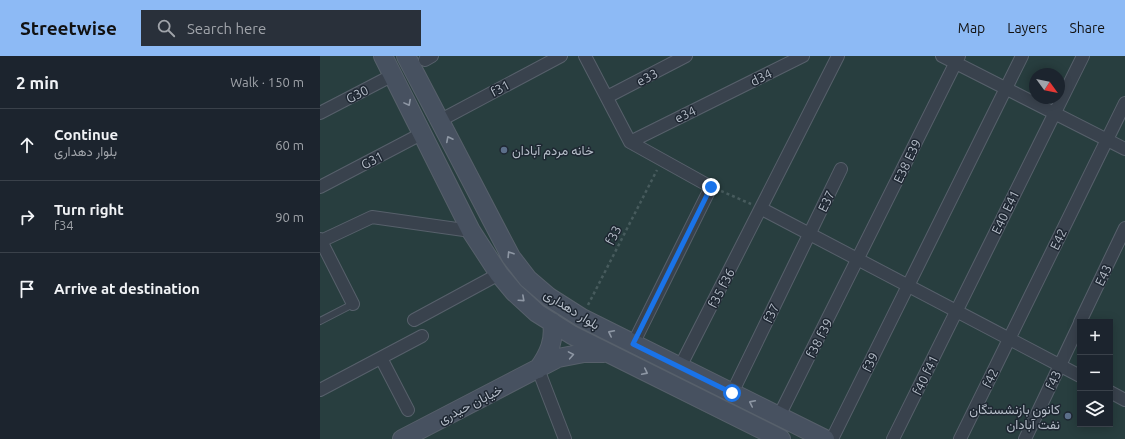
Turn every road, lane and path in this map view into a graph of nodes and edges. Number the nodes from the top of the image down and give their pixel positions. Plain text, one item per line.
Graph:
1 (383, 56) edge
2 (406, 56) edge
3 (560, 56) edge
4 (585, 56) edge
5 (686, 56) edge
6 (803, 56) edge
7 (838, 56) edge
8 (942, 56) edge
9 (1022, 56) edge
10 (1083, 56) edge
11 (957, 60) edge
12 (393, 75) junction
13 (740, 87) joint
14 (1006, 88) junction
15 (607, 97) junction
16 (1125, 103) edge
17 (320, 113) edge
18 (1054, 113) junction
19 (439, 120) junction
20 (423, 133) junction
21 (1107, 140) junction
22 (630, 142) junction
23 (1125, 149) edge
24 (661, 160) junction
25 (842, 169) dead end
26 (320, 187) edge
27 (711, 187) junction
28 (762, 208) junction
29 (1125, 228) edge
30 (471, 231) junction
31 (810, 234) junction
32 (321, 240) edge
33 (324, 255) edge
34 (859, 259) junction
35 (499, 274) junction
36 (908, 285) junction
37 (353, 304) joint
38 (956, 311) junction
39 (582, 318) junction
40 (1081, 319) edge
41 (414, 320) dead end
42 (320, 321) edge
43 (552, 322) junction
44 (1077, 328) edge
45 (422, 336) dead end
46 (1009, 339) junction
47 (633, 344) junction
48 (608, 353) junction
49 (382, 358) junction
50 (1060, 365) junction
51 (680, 367) junction
52 (538, 369) junction
53 (1077, 374) edge
54 (320, 390) edge
55 (732, 393) junction
56 (1113, 394) edge
57 (1125, 400) edge
58 (408, 410) dead end
59 (779, 416) junction
60 (402, 439) edge
61 (565, 439) edge
62 (781, 439) edge
63 (825, 439) edge
64 (832, 439) edge
65 (893, 439) edge
66 (960, 439) edge
67 (1025, 439) edge

1 - 12 main road, بلوار دهداری
2 - 19 main road, بلوار دهداری
3 - 19 street, f31
4 - 15 street
5 - 15 street, e33
6 - 13 street, d34
7 - 28 street, f35 f36
8 - 11 street
9 - 14 street, f39
10 - 18 street, E40 E41
11 - 14 street
11 - 34 street, E38 E39
12 - 17 street, G30
12 -> 20 main road, بلوار دهداری
13 - 22 street, e34
14 - 18 street
14 - 36 street, f39
15 - 22 street
16 - 21 street, E42
18 - 21 street
18 - 38 street, E40 E41
39 -> 19 main road, بلوار دهداری
20 - 26 street, G31
20 - 30 main road, بلوار دهداری
21 - 23 street
21 - 46 street, E42
22 - 24 street
24 - 27 street
24 - 39 path, f33
25 - 31 street, E37
27 - 28 path
27 - 47 street
28 - 31 street
28 - 51 street, f35 f36
29 - 40 street, E43
30 - 32 street
30 - 35 main road, بلوار دهداری
31 - 34 street
31 - 55 street, f37
32 - 33 street
33 - 37 street
34 - 36 street
34 - 59 street, f38 f39
35 - 41 street
35 -> 43 main road, بلوار دهداری
36 - 38 street
36 - 64 street, f39
37 - 42 lane
38 - 46 street
38 - 65 street, f40 f41
47 -> 39 main road, بلوار دهداری
43 - 48 main road, بلوار دهداری
43 - 52 main road
44 - 50 street, E43
45 - 49 street
46 - 50 street
46 - 66 street, f42
47 - 51 main road, بلوار دهداری
52 -> 48 main road, خیابان حیدری
48 -> 62 main road, بلوار دهداری
49 - 54 street
49 - 58 street
50 - 53 street
50 - 67 street, f43
51 - 55 main road, بلوار دهداری
52 - 60 main road, خیابان حیدری
52 - 61 street
59 -> 55 main road, بلوار دهداری
56 - 57 street
59 - 63 main road, بلوار دهداری

